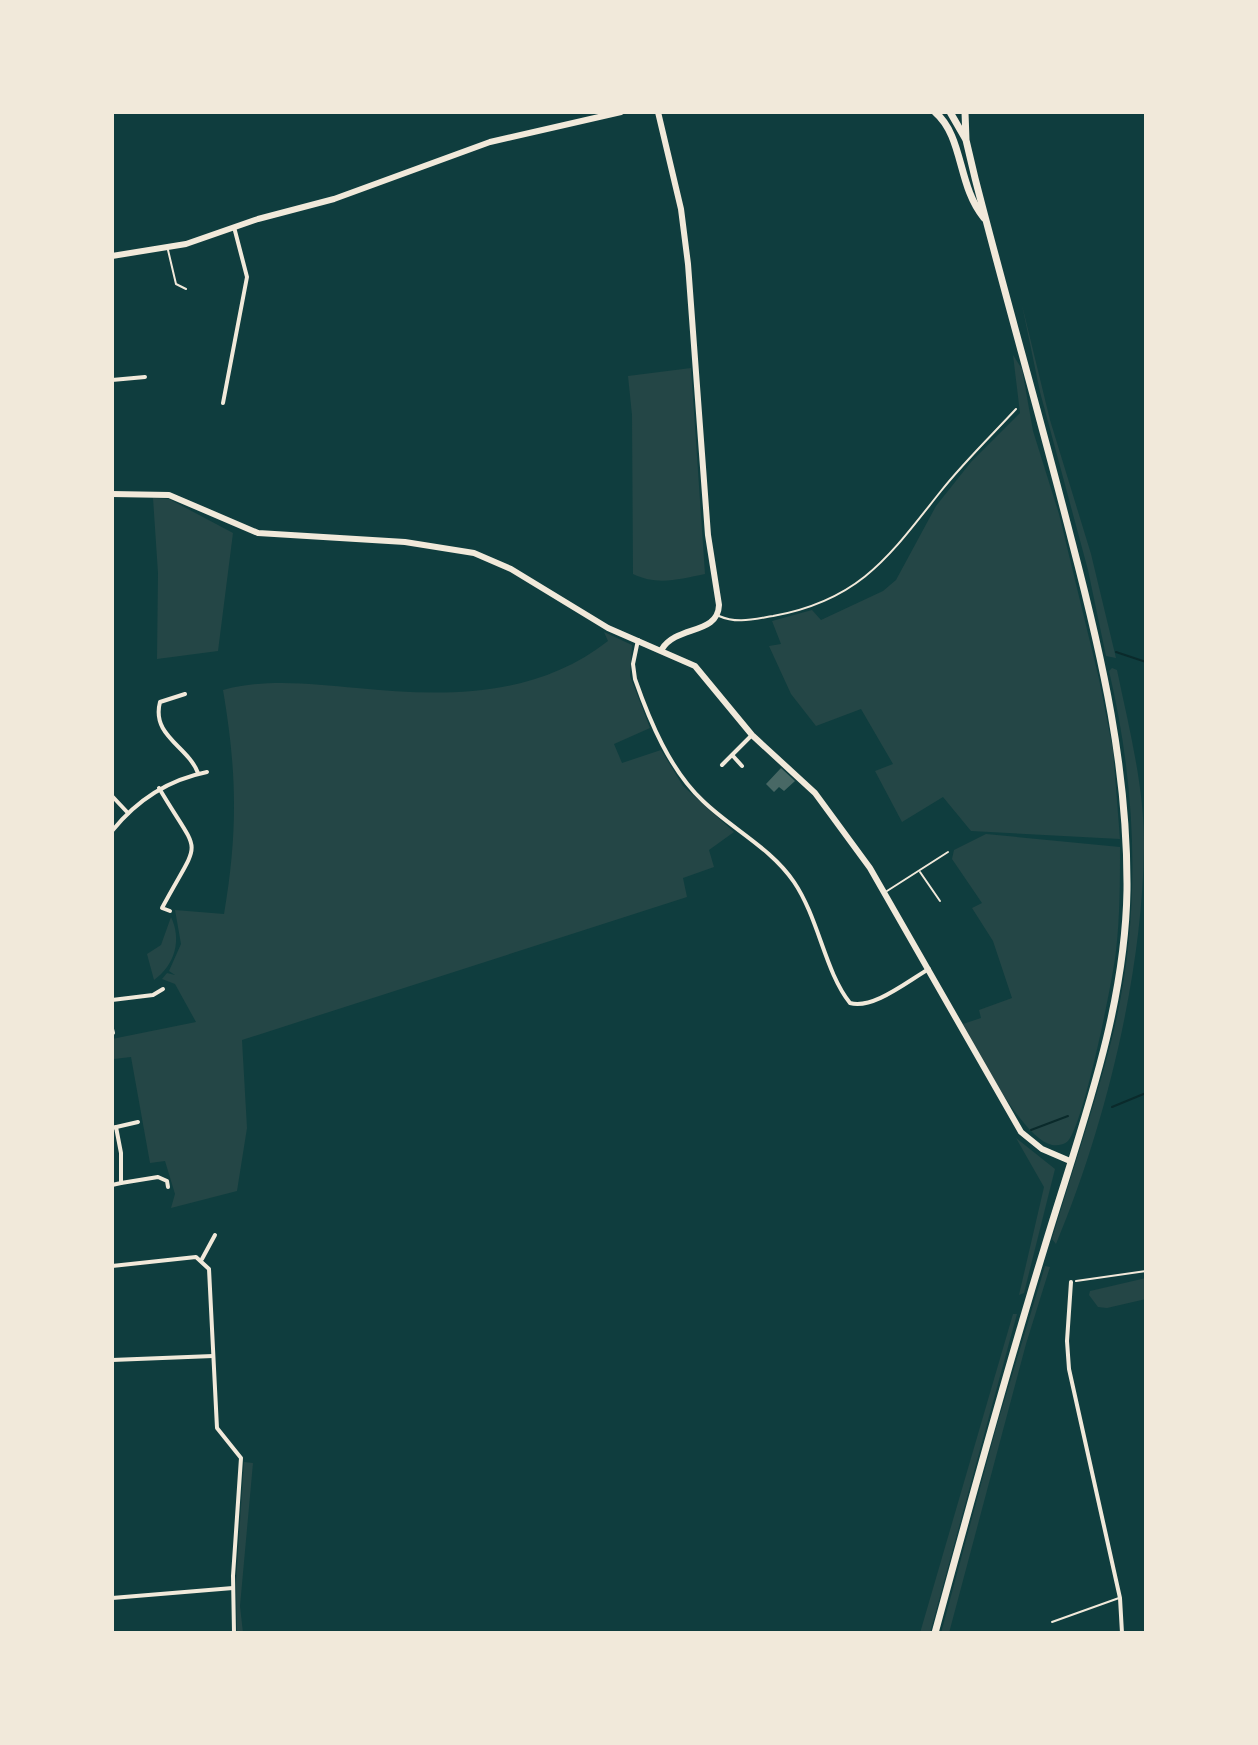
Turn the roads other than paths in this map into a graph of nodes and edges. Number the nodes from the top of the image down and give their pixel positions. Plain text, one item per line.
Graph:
1 (621, 112) edge
2 (658, 112) edge
3 (935, 112) edge
4 (950, 112) edge
5 (965, 112) edge
6 (966, 140) junction
7 (986, 219) junction
8 (234, 227) junction
9 (168, 248) junction
10 (112, 256) edge
11 (186, 289) dead end
12 (145, 377) dead end
13 (112, 380) edge
14 (223, 403) dead end
15 (1016, 409) dead end
16 (112, 494) edge
17 (718, 616) junction
18 (638, 640) junction
19 (662, 649) junction
20 (185, 694) dead end
21 (155, 697) dead end
22 (160, 702) junction
23 (752, 735) junction
24 (732, 756) junction
25 (722, 765) dead end
26 (742, 766) dead end
27 (207, 772) dead end
28 (198, 773) junction
29 (159, 788) junction
30 (112, 796) edge
31 (128, 813) junction
32 (112, 831) edge
33 (948, 852) dead end
34 (919, 871) junction
35 (886, 892) junction
36 (940, 901) dead end
37 (170, 911) dead end
38 (929, 969) junction
39 (163, 989) dead end
40 (112, 1000) edge
41 (138, 1122) dead end
42 (114, 1127) edge
43 (1070, 1161) junction
44 (121, 1183) junction
45 (112, 1185) edge
46 (168, 1187) dead end
47 (215, 1235) dead end
48 (202, 1259) junction
49 (112, 1266) edge
50 (1071, 1282) road end
51 (213, 1356) junction
52 (112, 1360) edge
53 (233, 1588) junction
54 (112, 1598) edge
55 (1120, 1598) junction
56 (1052, 1622) dead end
57 (234, 1633) edge
58 (935, 1633) edge
59 (1122, 1633) edge

1 - 8 street
2 - 17 street
3 - 7 highway
4 - 6 highway
5 - 6 highway
6 - 7 highway
7 - 43 highway
8 - 9 street
8 - 14 street
9 - 10 street
9 - 11 lane
12 - 13 street
15 - 17 lane
16 - 18 street
17 - 19 street
18 - 19 street
18 - 38 street
19 - 23 street
20 - 22 street
21 - 22 street
22 - 28 street
23 - 24 street
23 - 35 street
24 - 25 street
24 - 26 street
27 - 28 street
28 - 29 street
29 - 31 street
29 - 37 street
30 - 31 street
31 - 32 street
33 - 34 lane
34 - 35 lane
34 - 36 lane
35 - 38 street
38 - 43 street
39 - 40 street
41 - 42 street
42 - 44 street
43 - 58 highway
44 - 45 street
44 - 46 street
47 - 48 street
48 - 49 street
48 - 51 street
50 - 55 street
51 - 52 street
51 - 53 street
53 - 54 street
53 - 57 street
55 - 56 lane
55 - 59 street

